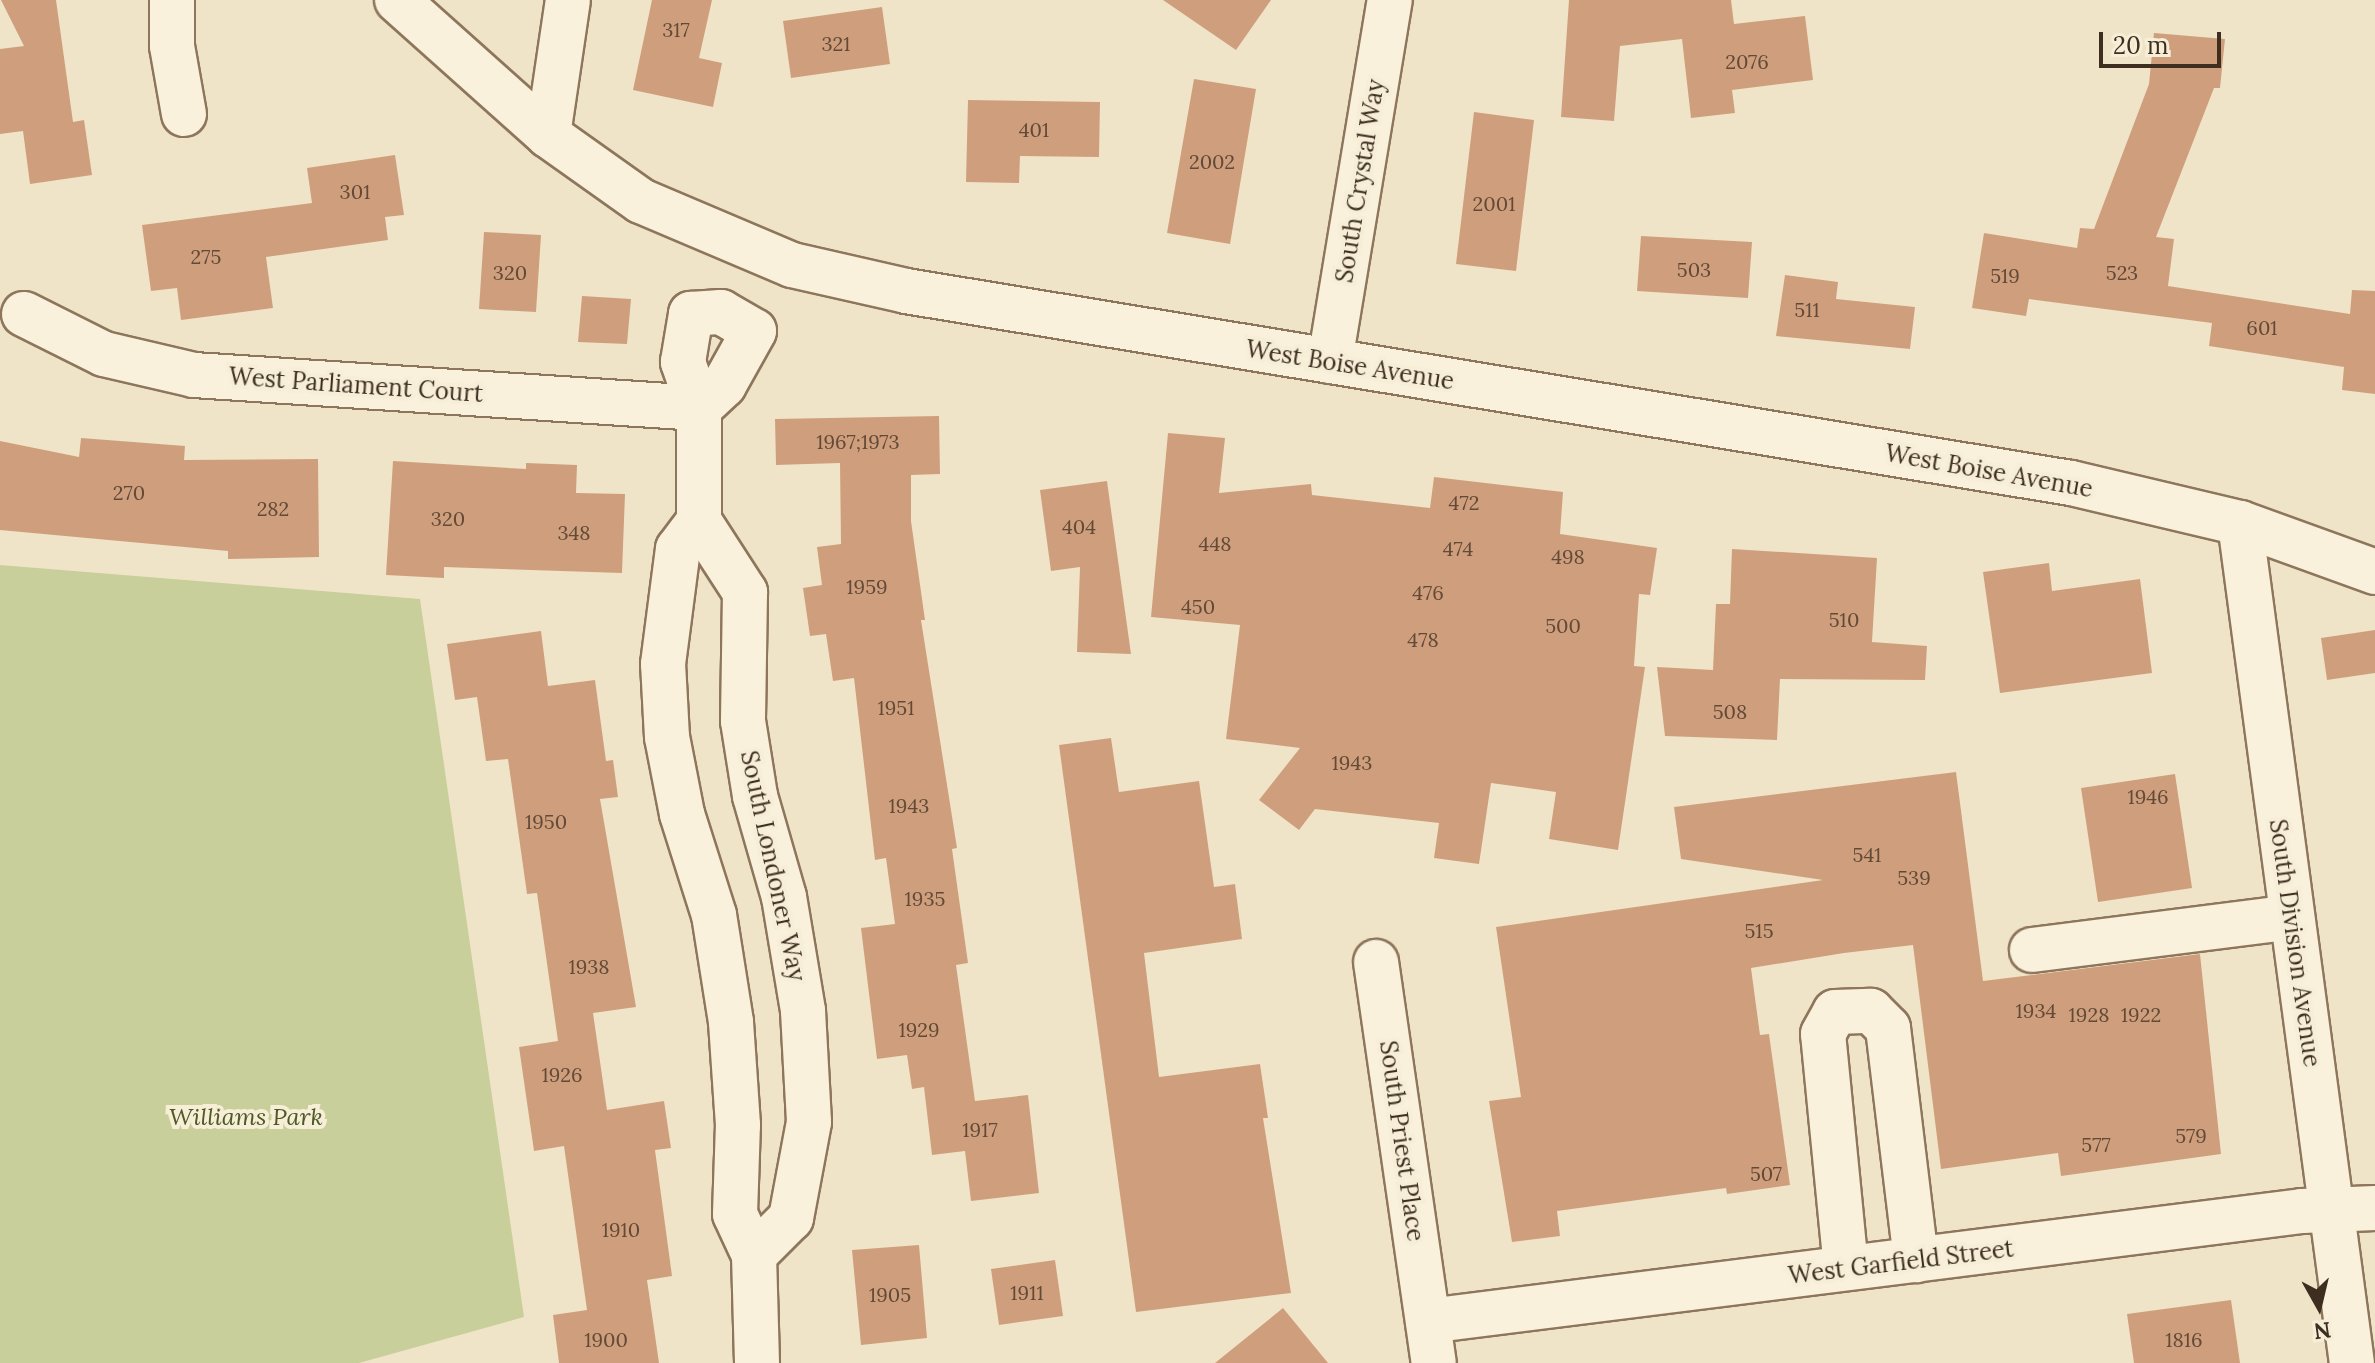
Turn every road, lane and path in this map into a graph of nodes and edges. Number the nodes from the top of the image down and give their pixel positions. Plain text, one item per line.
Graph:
1 (172, 0) edge
2 (397, 0) edge
3 (568, 0) edge
4 (1390, 0) edge
5 (184, 114) dead end
6 (548, 135) junction
7 (742, 248) junction
8 (24, 314) dead end
9 (1330, 361) junction
10 (699, 408) junction
11 (699, 521) junction
12 (2240, 523) junction
13 (2375, 572) edge
14 (2292, 917) junction
15 (2032, 950) dead end
16 (1376, 962) dead end
17 (2330, 1208) junction
18 (2375, 1208) edge
19 (754, 1255) junction
20 (1916, 1260) junction
21 (1846, 1268) junction
22 (1431, 1342) edge
23 (757, 1363) edge
24 (2352, 1363) edge

1 - 5 street
2 - 6 street, West Boise Avenue
3 - 6 street
4 - 9 street, South Crystal Way
6 - 7 street, West Boise Avenue
7 - 9 street, West Boise Avenue
7 - 10 street
8 - 10 street, West Parliament Court
9 - 12 street, West Boise Avenue
10 - 11 street
11 - 19 street
11 - 19 street, South Londoner Way
12 - 13 street, West Boise Avenue
12 - 14 street, South Division Avenue
14 - 15 street
14 - 17 street, South Division Avenue
16 - 22 street, South Priest Place
17 - 18 street, West Garfield Street
17 - 20 street, West Garfield Street
17 - 24 street, South Division Avenue
19 - 23 street
20 - 21 street, West Garfield Street
20 - 21 street
21 - 22 street, West Garfield Street

